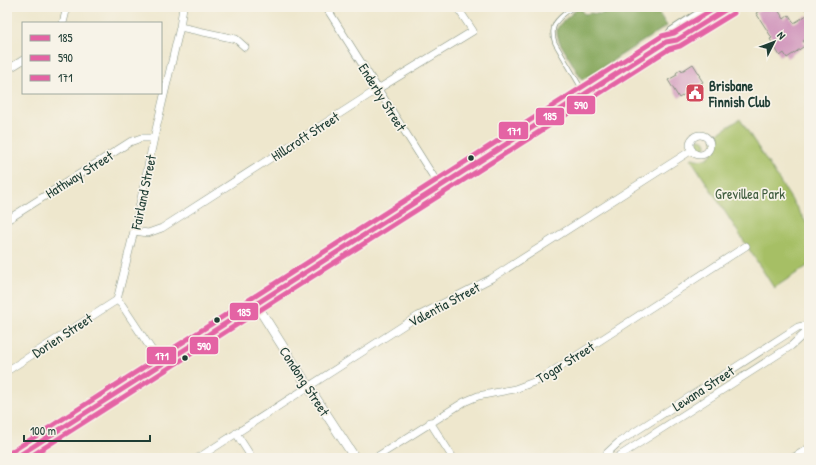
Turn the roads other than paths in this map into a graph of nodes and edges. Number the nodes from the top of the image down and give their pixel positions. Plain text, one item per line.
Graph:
1 (67, 7) edge
2 (183, 7) edge
3 (326, 7) edge
4 (457, 7) edge
5 (573, 7) edge
6 (713, 7) edge
7 (730, 7) edge
8 (63, 22) edge
9 (180, 28) junction
10 (666, 42) junction
11 (245, 47) dead end
12 (22, 61) edge
13 (7, 70) edge
14 (378, 90) junction
15 (585, 94) junction
16 (154, 138) junction
17 (692, 150) dead end
18 (440, 187) junction
19 (7, 220) edge
20 (134, 231) junction
21 (746, 246) dead end
22 (117, 300) junction
23 (256, 304) junction
24 (808, 325) edge
25 (161, 364) junction
26 (7, 371) edge
27 (308, 387) junction
28 (430, 422) junction
29 (236, 433) junction
30 (809, 448) edge
31 (7, 454) edge
32 (9, 458) edge
33 (15, 458) edge
34 (198, 458) edge
35 (252, 458) edge
36 (355, 458) edge
37 (375, 458) edge
38 (453, 458) edge
39 (605, 458) edge
40 (616, 458) edge
41 (793, 458) edge

1 - 8 street
2 - 9 street, Fairland Street
3 - 14 street, Enderby Street
4 - 14 street, Hillcroft Street
5 - 15 lane
6 - 10 main road
7 - 10 main road
9 - 11 street
9 - 16 street, Fairland Street
10 - 15 main road
12 - 13 street
14 - 18 street, Enderby Street
14 - 20 street, Hillcroft Street
15 - 18 main road
16 - 19 street, Hathway Street
16 - 20 street, Fairland Street
17 - 27 street, Valentia Street
18 - 23 main road
20 - 22 street, Fairland Street
21 - 28 street, Togar Street
22 - 25 street
22 - 26 street, Dorien Street
23 - 25 main road
23 - 27 street, Condong Street
24 - 39 street, Lewana Street
24 - 40 street, Lewana Street
25 - 33 main road
27 - 29 street, Valentia Street
27 - 36 street, Condong Street
28 - 37 street, Togar Street
28 - 38 street
29 - 34 street, Valentia Street
29 - 35 street
30 - 41 street
31 - 32 street

